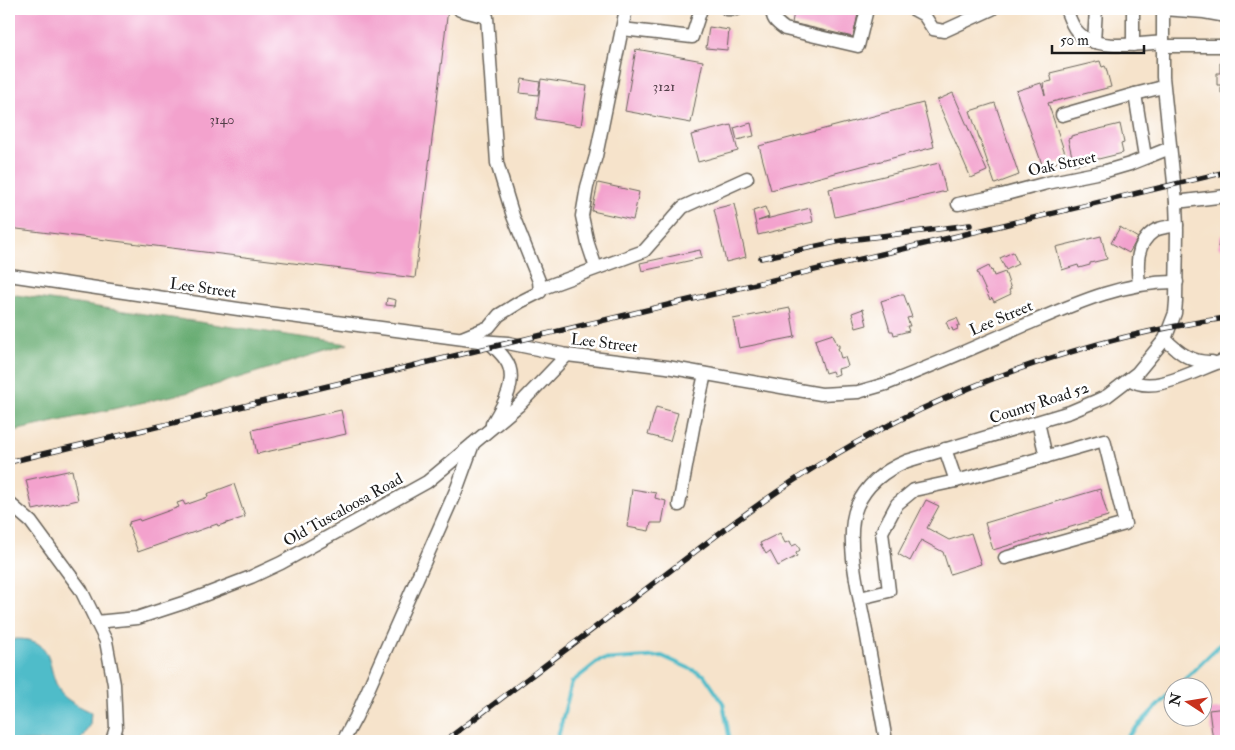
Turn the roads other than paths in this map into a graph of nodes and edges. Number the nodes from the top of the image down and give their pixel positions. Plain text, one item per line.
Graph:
1 (626, 9) edge
2 (702, 9) edge
3 (727, 9) edge
4 (737, 9) edge
5 (774, 9) edge
6 (867, 9) edge
7 (913, 9) edge
8 (992, 9) edge
9 (1066, 9) edge
10 (1096, 9) edge
11 (1132, 9) edge
12 (1163, 9) edge
13 (460, 10) dead end
14 (1226, 16) edge
15 (622, 29) junction
16 (1094, 42) junction
17 (1163, 44) junction
18 (1133, 45) junction
19 (1226, 46) edge
20 (1163, 87) junction
21 (1135, 94) junction
22 (1062, 115) dead end
23 (1170, 148) junction
24 (1145, 158) junction
25 (748, 178) dead end
26 (1226, 196) edge
27 (1176, 202) junction
28 (958, 204) dead end
29 (1177, 225) junction
30 (596, 268) junction
31 (9, 275) edge
32 (1177, 282) junction
33 (1139, 284) junction
34 (540, 288) junction
35 (462, 338) junction
36 (1165, 339) junction
37 (489, 342) junction
38 (567, 355) junction
39 (1222, 361) edge
40 (705, 374) junction
41 (1130, 379) junction
42 (1038, 422) junction
43 (473, 444) junction
44 (945, 449) junction
45 (1046, 457) junction
46 (956, 480) junction
47 (9, 503) edge
48 (679, 504) dead end
49 (1005, 558) dead end
50 (860, 598) junction
51 (96, 622) junction
52 (112, 741) edge
53 (343, 741) edge
54 (886, 741) edge

1 - 15 street
2 - 15 street
3 - 4 street
5 - 6 street
7 - 8 street
9 - 16 street
10 - 16 street
11 - 18 street
12 - 14 street
12 - 17 street, County Road 52
13 - 34 street
15 - 30 street
16 - 18 street
17 - 18 street
17 - 19 street
17 - 20 street, County Road 52
20 - 21 street
20 - 23 street, County Road 52
21 - 22 street
21 - 24 street
23 - 24 street, Oak Street
23 - 27 street, County Road 52
24 - 28 street, Oak Street
25 - 30 street
26 - 27 street
27 - 29 street, County Road 52
29 - 32 street, County Road 52
29 - 33 street
30 - 34 street
31 - 35 street, Lee Street
32 - 33 street, Lee Street
32 - 36 street, County Road 52
33 - 40 street, Lee Street
34 - 35 street
35 - 37 street, Lee Street
36 - 39 street
36 - 41 street, County Road 52
37 - 38 street, Lee Street
37 - 43 street
38 - 40 street, Lee Street
38 - 43 street, Old Tuscaloosa Road
39 - 41 street
40 - 48 street
41 - 42 street, County Road 52
42 - 44 street, County Road 52
42 - 45 street
43 - 51 street, Old Tuscaloosa Road
43 - 53 street
44 - 46 street
44 - 50 street, County Road 52
45 - 46 street
45 - 49 street
46 - 50 street
47 - 51 street
50 - 54 street, County Road 52
51 - 52 street

